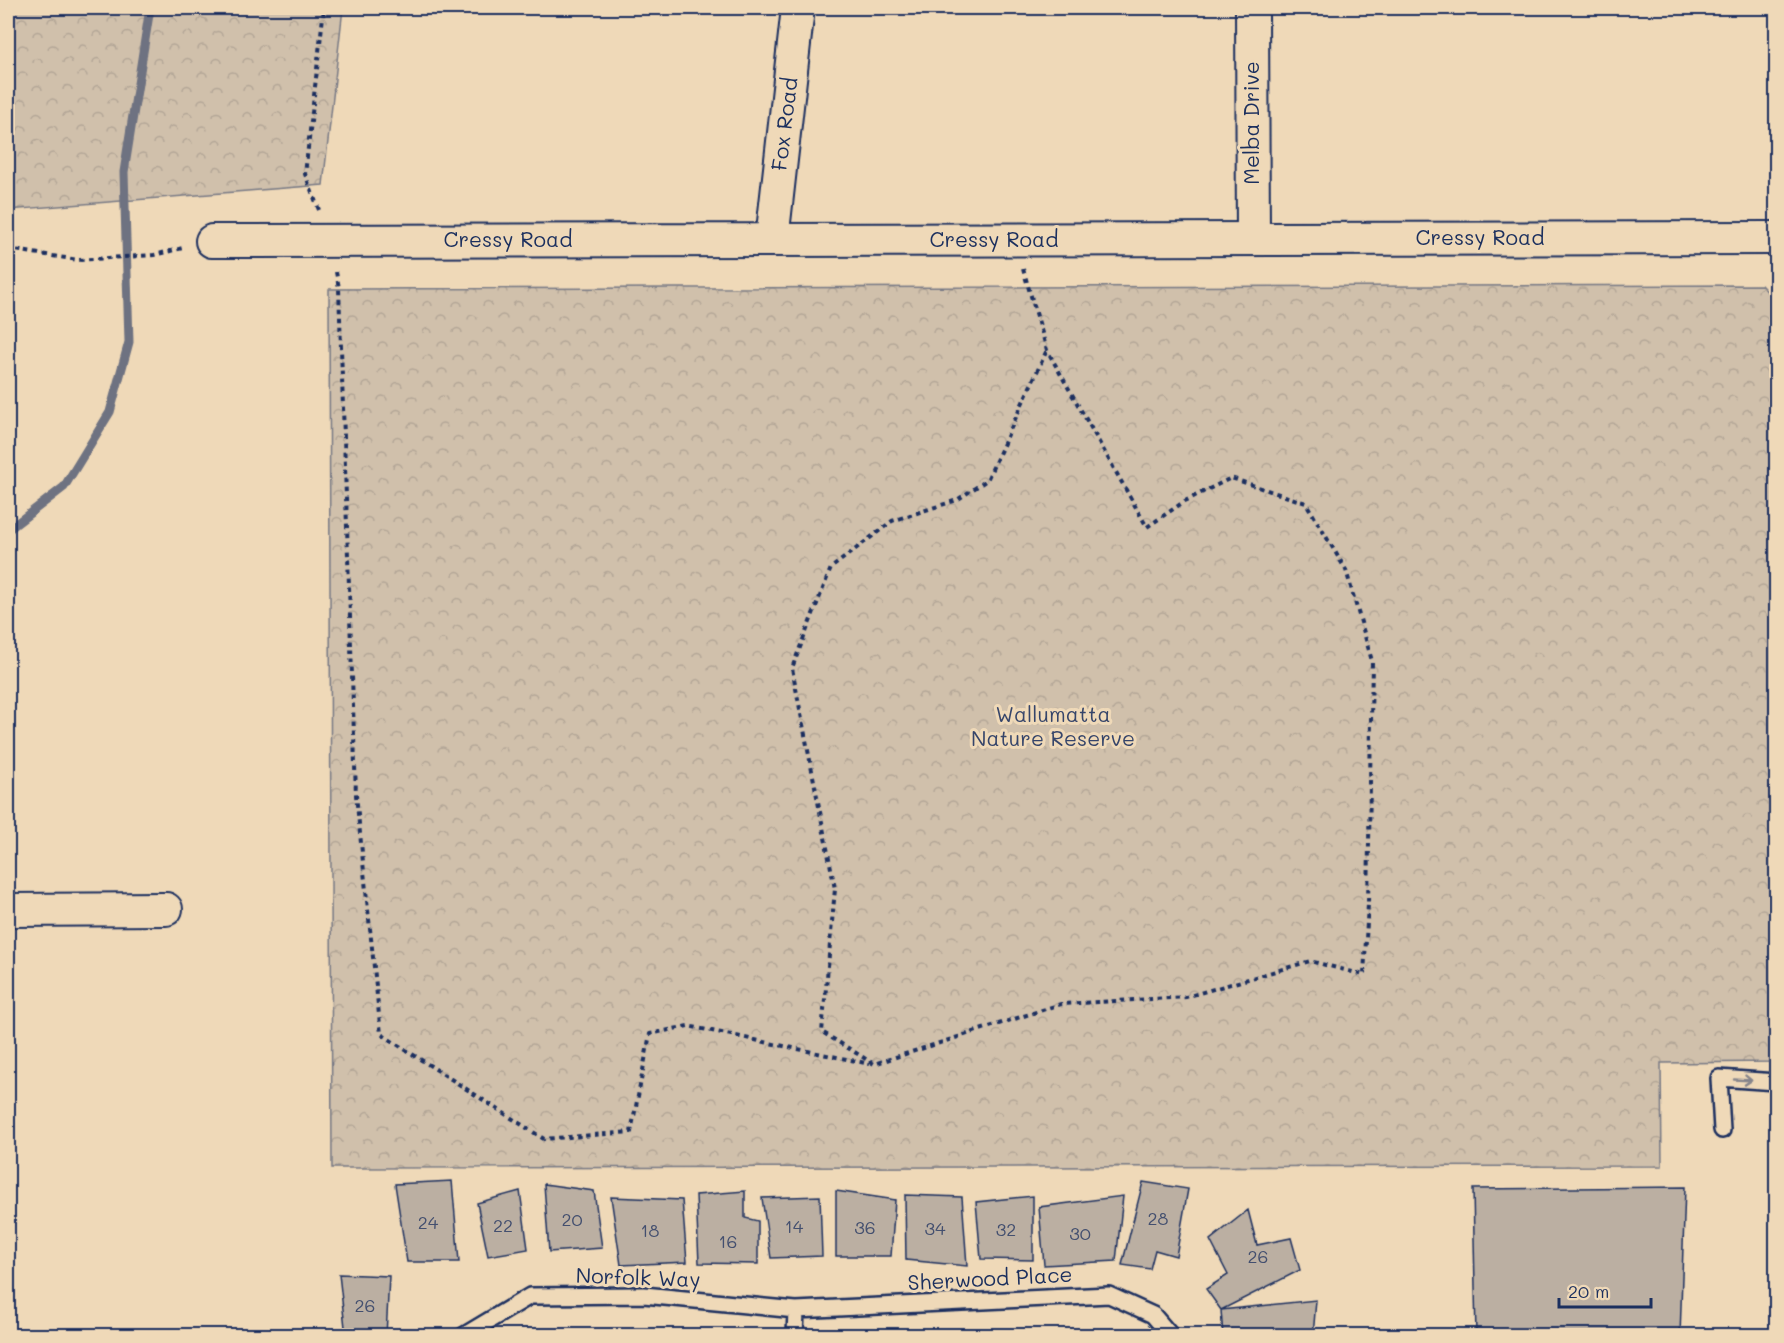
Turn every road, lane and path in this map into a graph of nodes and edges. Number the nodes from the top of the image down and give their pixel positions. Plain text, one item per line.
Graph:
1 (324, 8) edge
2 (798, 8) edge
3 (1252, 8) edge
4 (1776, 238) edge
5 (1252, 239) junction
6 (772, 240) junction
7 (1014, 240) junction
8 (212, 241) dead end
9 (331, 241) junction
10 (8, 249) edge
11 (154, 255) dead end
12 (1047, 350) junction
13 (166, 909) dead end
14 (8, 910) edge
15 (874, 1064) junction
16 (1776, 1082) edge
17 (1722, 1130) dead end
18 (796, 1310) junction
19 (463, 1335) edge
20 (795, 1335) edge
21 (1171, 1335) edge

1 - 9 path
2 - 6 street, Fox Road
3 - 5 street, Melba Drive
4 - 5 street, Cressy Road
5 - 7 street, Cressy Road
6 - 7 street, Cressy Road
6 - 9 street, Cressy Road
7 - 12 path
8 - 9 street, Cressy Road
9 - 15 path
10 - 11 path
12 - 15 path
12 - 15 path
13 - 14 street
17 -> 16 lane
18 - 19 lane, Norfolk Way
18 - 20 lane
18 - 21 lane, Sherwood Place

